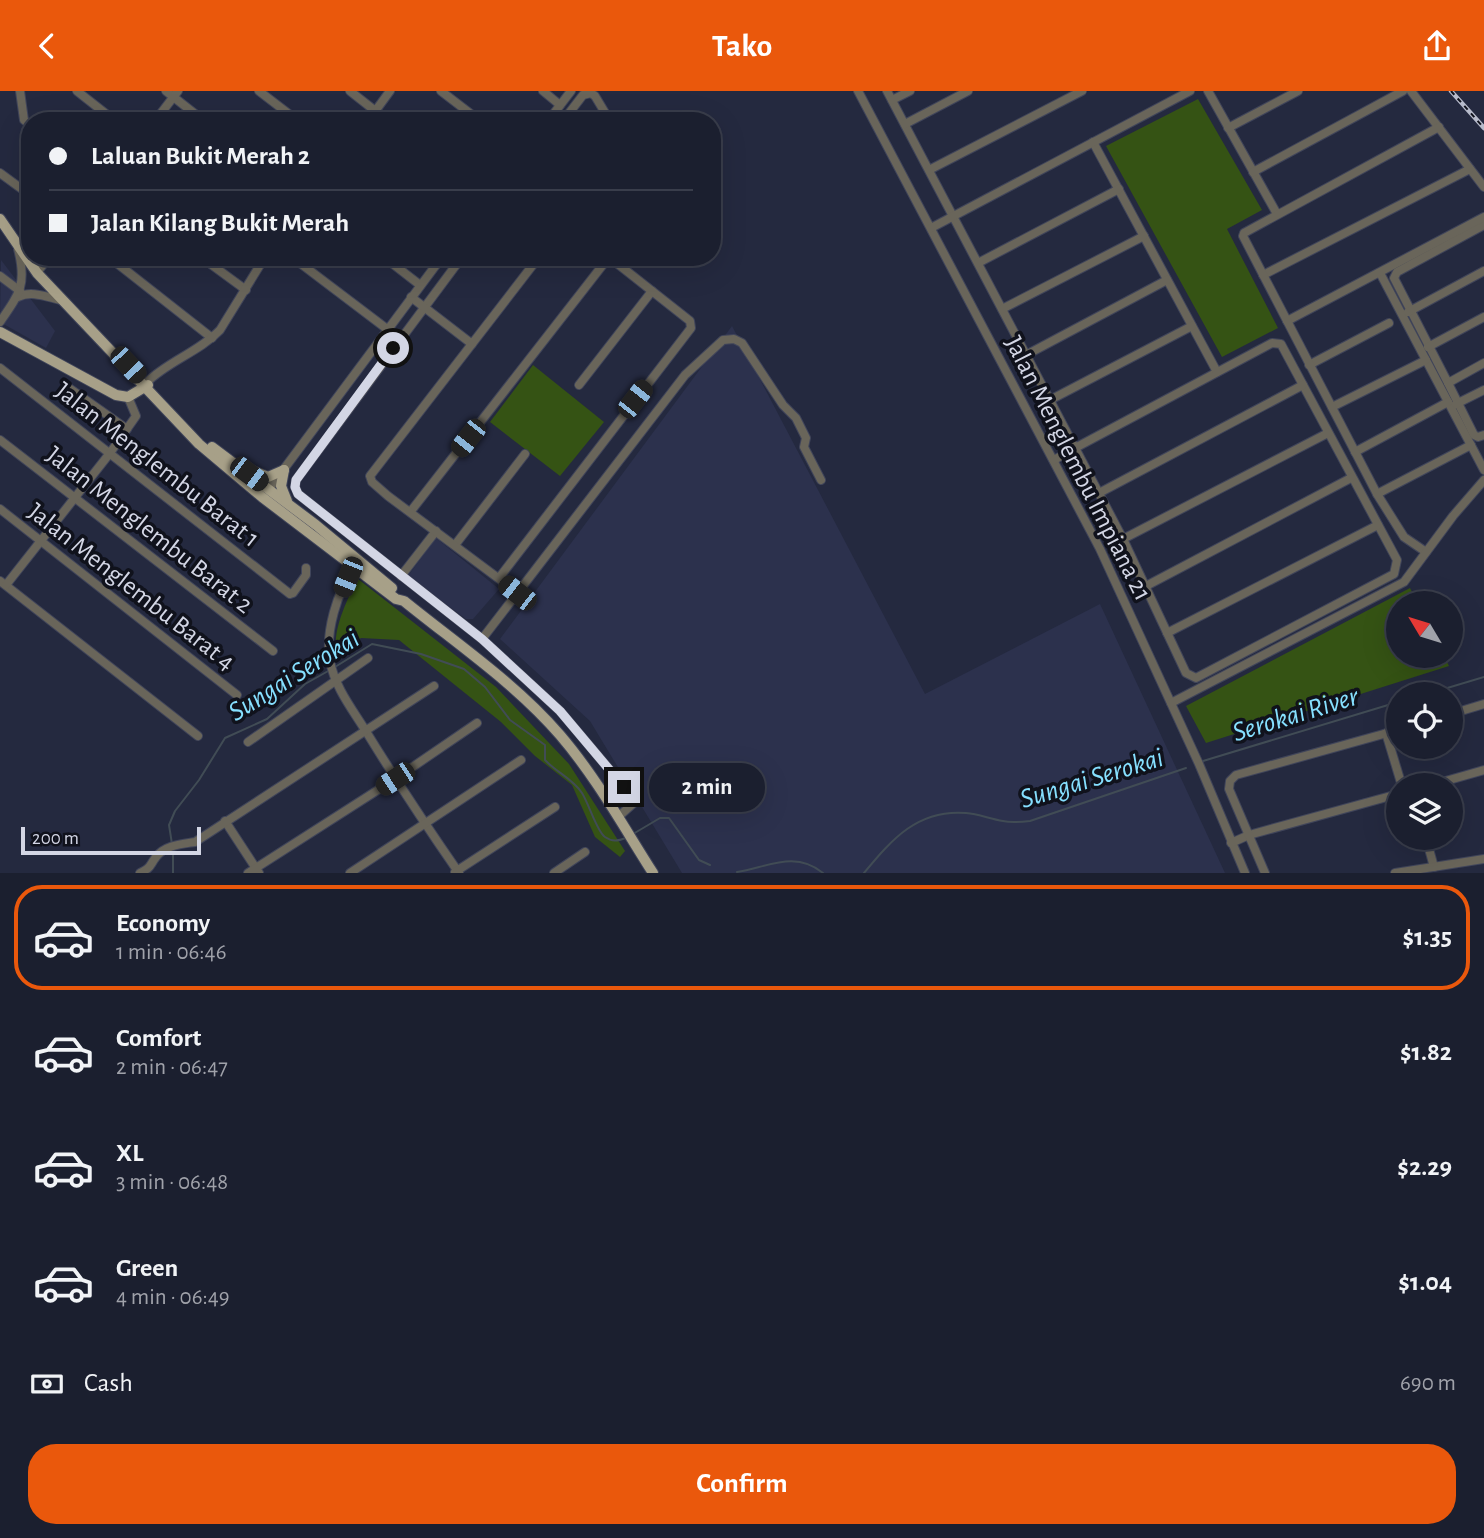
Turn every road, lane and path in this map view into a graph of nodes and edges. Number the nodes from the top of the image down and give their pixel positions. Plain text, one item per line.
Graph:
1 (20, 91) edge
2 (77, 91) edge
3 (166, 91) edge
4 (259, 91) edge
5 (350, 91) edge
6 (390, 91) edge
7 (441, 91) edge
8 (542, 91) edge
9 (571, 91) edge
10 (858, 91) edge
11 (887, 91) edge
12 (910, 91) edge
13 (968, 91) edge
14 (1082, 91) edge
15 (1190, 91) edge
16 (1208, 91) edge
17 (1298, 91) edge
18 (1404, 91) edge
19 (1411, 91) edge
20 (176, 94) edge
21 (892, 100) junction
22 (560, 105) junction
23 (376, 111) joint
24 (23, 112) edge
25 (104, 112) edge
26 (162, 112) edge
27 (195, 112) edge
28 (286, 112) edge
29 (468, 112) edge
30 (555, 112) edge
31 (570, 112) edge
32 (605, 112) edge
33 (905, 124) junction
34 (1439, 127) junction
35 (1228, 128) junction
36 (1093, 142) junction
37 (1470, 169) junction
38 (929, 170) junction
39 (1253, 172) junction
40 (0, 173) edge
41 (1484, 187) edge
42 (21, 188) edge
43 (1119, 189) junction
44 (0, 213) edge
45 (1277, 214) junction
46 (953, 216) junction
47 (1484, 217) edge
48 (0, 219) edge
49 (1484, 225) edge
50 (931, 228) junction
51 (1144, 236) junction
52 (21, 244) edge
53 (18, 248) junction
54 (21, 252) edge
55 (978, 263) junction
56 (21, 264) edge
57 (21, 266) edge
58 (33, 266) edge
59 (36, 266) edge
60 (43, 266) edge
61 (120, 266) edge
62 (213, 266) edge
63 (260, 266) edge
64 (304, 266) edge
65 (396, 266) edge
66 (435, 266) edge
67 (455, 266) edge
68 (532, 266) edge
69 (602, 266) edge
70 (620, 266) edge
71 (39, 271) junction
72 (1484, 271) edge
73 (1380, 273) junction
74 (1263, 275) junction
75 (0, 276) edge
76 (1167, 280) junction
77 (420, 285) junction
78 (246, 291) junction
79 (652, 291) junction
80 (19, 294) junction
81 (411, 297) junction
82 (61, 300) junction
83 (424, 306) junction
84 (1002, 309) junction
85 (1406, 313) junction
86 (1484, 317) edge
87 (1, 318) edge
88 (1287, 321) junction
89 (1389, 323) dead end
90 (1192, 326) junction
91 (387, 329) junction
92 (0, 332) edge
93 (212, 338) junction
94 (472, 344) junction
95 (1428, 347) junction
96 (1026, 355) junction
97 (1426, 360) junction
98 (1484, 363) edge
99 (1309, 365) junction
100 (0, 368) edge
101 (1217, 372) junction
102 (349, 381) junction
103 (1448, 383) junction
104 (145, 384) junction
105 (579, 384) dead end
106 (1303, 385) junction
107 (69, 388) dead end
108 (362, 390) junction
109 (1484, 390) edge
110 (128, 397) junction
111 (1050, 400) junction
112 (1452, 404) junction
113 (1332, 407) junction
114 (127, 429) junction
115 (1328, 433) junction
116 (1484, 435) edge
117 (0, 440) edge
118 (203, 440) junction
119 (1471, 445) junction
120 (1075, 448) junction
121 (1355, 452) junction
122 (110, 453) junction
123 (211, 454) junction
124 (525, 454) dead end
125 (1054, 460) junction
126 (284, 470) junction
127 (1484, 470) edge
128 (1351, 478) junction
129 (1484, 479) edge
130 (821, 480) dead end
131 (269, 489) junction
132 (1099, 493) junction
133 (1377, 494) junction
134 (75, 496) junction
135 (289, 504) junction
136 (0, 509) edge
137 (411, 511) junction
138 (1378, 526) junction
139 (314, 530) junction
140 (436, 531) junction
141 (1123, 539) junction
142 (41, 541) junction
143 (455, 545) junction
144 (1426, 552) junction
145 (306, 568) dead end
146 (354, 568) junction
147 (401, 576) junction
148 (499, 578) junction
149 (3, 583) edge
150 (1146, 586) junction
151 (517, 593) junction
152 (402, 597) junction
153 (1167, 633) junction
154 (482, 639) junction
155 (273, 651) dead end
156 (368, 658) dead end
157 (335, 677) junction
158 (434, 686) dead end
159 (237, 695) dead end
160 (1171, 703) junction
161 (1484, 704) edge
162 (1463, 710) edge
163 (477, 723) dead end
164 (365, 730) junction
165 (1386, 733) edge
166 (198, 736) dead end
167 (248, 742) dead end
168 (521, 760) dead end
169 (1484, 770) edge
170 (1463, 776) edge
171 (395, 779) junction
172 (1386, 797) edge
173 (555, 807) dead end
174 (618, 817) junction
175 (225, 821) junction
176 (426, 824) junction
177 (1249, 835) junction
178 (1231, 843) junction
179 (1429, 850) edge
180 (585, 852) dead end
181 (1484, 859) edge
182 (1434, 867) junction
183 (254, 871) edge
184 (456, 872) edge
185 (140, 873) edge
186 (350, 873) edge
187 (554, 873) edge
188 (653, 873) edge
189 (1245, 873) edge
190 (1265, 873) edge
191 (1395, 873) edge

1 - 24 street
2 - 25 street
3 - 20 street
4 - 28 street
5 - 23 street
6 - 23 street
7 - 29 street
8 - 22 street
9 - 22 street
10 - 50 street, Jalan Menglembu Impiana 21
11 - 21 street
12 - 21 street
13 - 33 street
14 - 38 street
15 - 36 street
16 - 35 street
17 - 35 street
18 - 39 street
19 - 34 street
20 - 26 street
20 - 27 street
21 - 33 street
22 - 30 street
31 - 32 street
33 - 38 street
34 - 37 street
34 - 45 street
35 - 39 street
36 - 43 street
36 - 46 street
37 - 41 street
37 - 74 street
38 - 46 street
39 - 45 street
40 - 42 street
43 - 51 street
43 - 55 street
44 - 52 main road
45 - 74 street
46 - 50 street
46 - 55 street
47 - 73 street
48 - 53 main road
49 - 85 street
50 - 125 street, Jalan Menglembu Impiana 21
51 - 76 street
51 - 84 street
53 - 54 main road
53 - 56 street
55 - 84 street
57 - 80 street
58 - 82 main road
59 - 71 main road
60 - 71 street
61 - 93 street
62 - 78 street
63 - 78 street
64 - 91 street
65 - 77 street
66 - 77 street
67 - 83 street
68 - 94 street
69 - 137 street
70 - 79 street
71 - 104 main road
72 - 85 street
73 - 85 street
73 - 88 street
74 - 88 street
75 - 80 street
76 - 90 street
76 - 96 street
77 - 81 street
78 - 93 street
79 - 105 street
79 - 148 street
80 - 82 street
80 - 87 street
81 - 83 street
81 - 91 street
82 - 104 main road
83 - 94 street
83 - 108 street
84 - 96 street
85 - 95 street
85 - 97 street
86 - 95 street
88 - 99 street
89 - 99 street
90 - 101 street
90 - 111 street
91 - 102 street
92 - 110 main road
93 - 104 street
94 - 137 street
95 - 103 street
96 - 111 street
97 - 112 street
97 - 113 street
98 - 103 street
99 - 113 street
100 - 122 street, Jalan Menglembu Barat 1
101 - 106 street
101 - 120 street
102 - 108 street
102 - 126 street
103 - 112 street
104 - 110 main road
104 - 118 main road
104 - 123 main road
106 - 115 street
106 - 132 street
107 - 114 street
108 - 147 street
109 - 112 street
110 - 114 street
111 - 120 street
112 - 116 street
112 - 119 street
112 - 121 street
113 - 121 street
114 - 122 street
115 - 128 street
115 - 141 street
117 - 134 street, Jalan Menglembu Barat 2
118 - 126 main road
118 - 131 main road
119 - 127 street
119 - 133 street
120 - 125 street
120 - 132 street
121 - 133 street
122 - 134 street
122 - 145 street, Jalan Menglembu Barat 1
123 - 131 main road
123 - 139 main road
124 - 143 street
125 - 160 street, Jalan Menglembu Impiana 21
126 - 131 street
126 - 135 main road
128 - 138 street
128 - 150 street
129 - 144 street
130 - 151 street
131 - 135 main road
131 - 139 main road
132 - 141 street
133 - 144 street
134 - 142 street
134 - 155 street, Jalan Menglembu Barat 2
135 - 139 main road
136 - 142 street, Jalan Menglembu Barat 4
137 - 140 street
138 - 153 street
138 - 153 street
139 - 146 main road
139 - 152 main road
140 - 143 street
140 - 147 street
141 - 150 street
142 - 149 street
142 - 159 street, Jalan Menglembu Barat 4
143 - 148 street
144 - 160 street
146 - 152 main road
146 - 157 street
147 - 154 street
148 - 151 street
149 - 166 street
150 - 153 street
151 - 154 street
152 - 174 main road
154 - 174 street
156 - 157 street
157 - 164 street
157 - 167 street
158 - 164 street
160 - 178 street, Jalan Menglembu Impiana 21
161 - 162 street
163 - 171 street
164 - 171 street
164 - 175 street
165 - 177 street
168 - 176 street
169 - 170 street
171 - 176 street
171 - 183 street
172 - 177 street
173 - 184 street
174 - 188 main road
175 - 183 street
175 - 185 street
176 - 184 street
176 - 186 street
177 - 178 street
177 - 190 street
178 - 189 street, Jalan Menglembu Impiana 21
179 - 182 street
180 - 187 street
181 - 182 street
182 - 191 street

